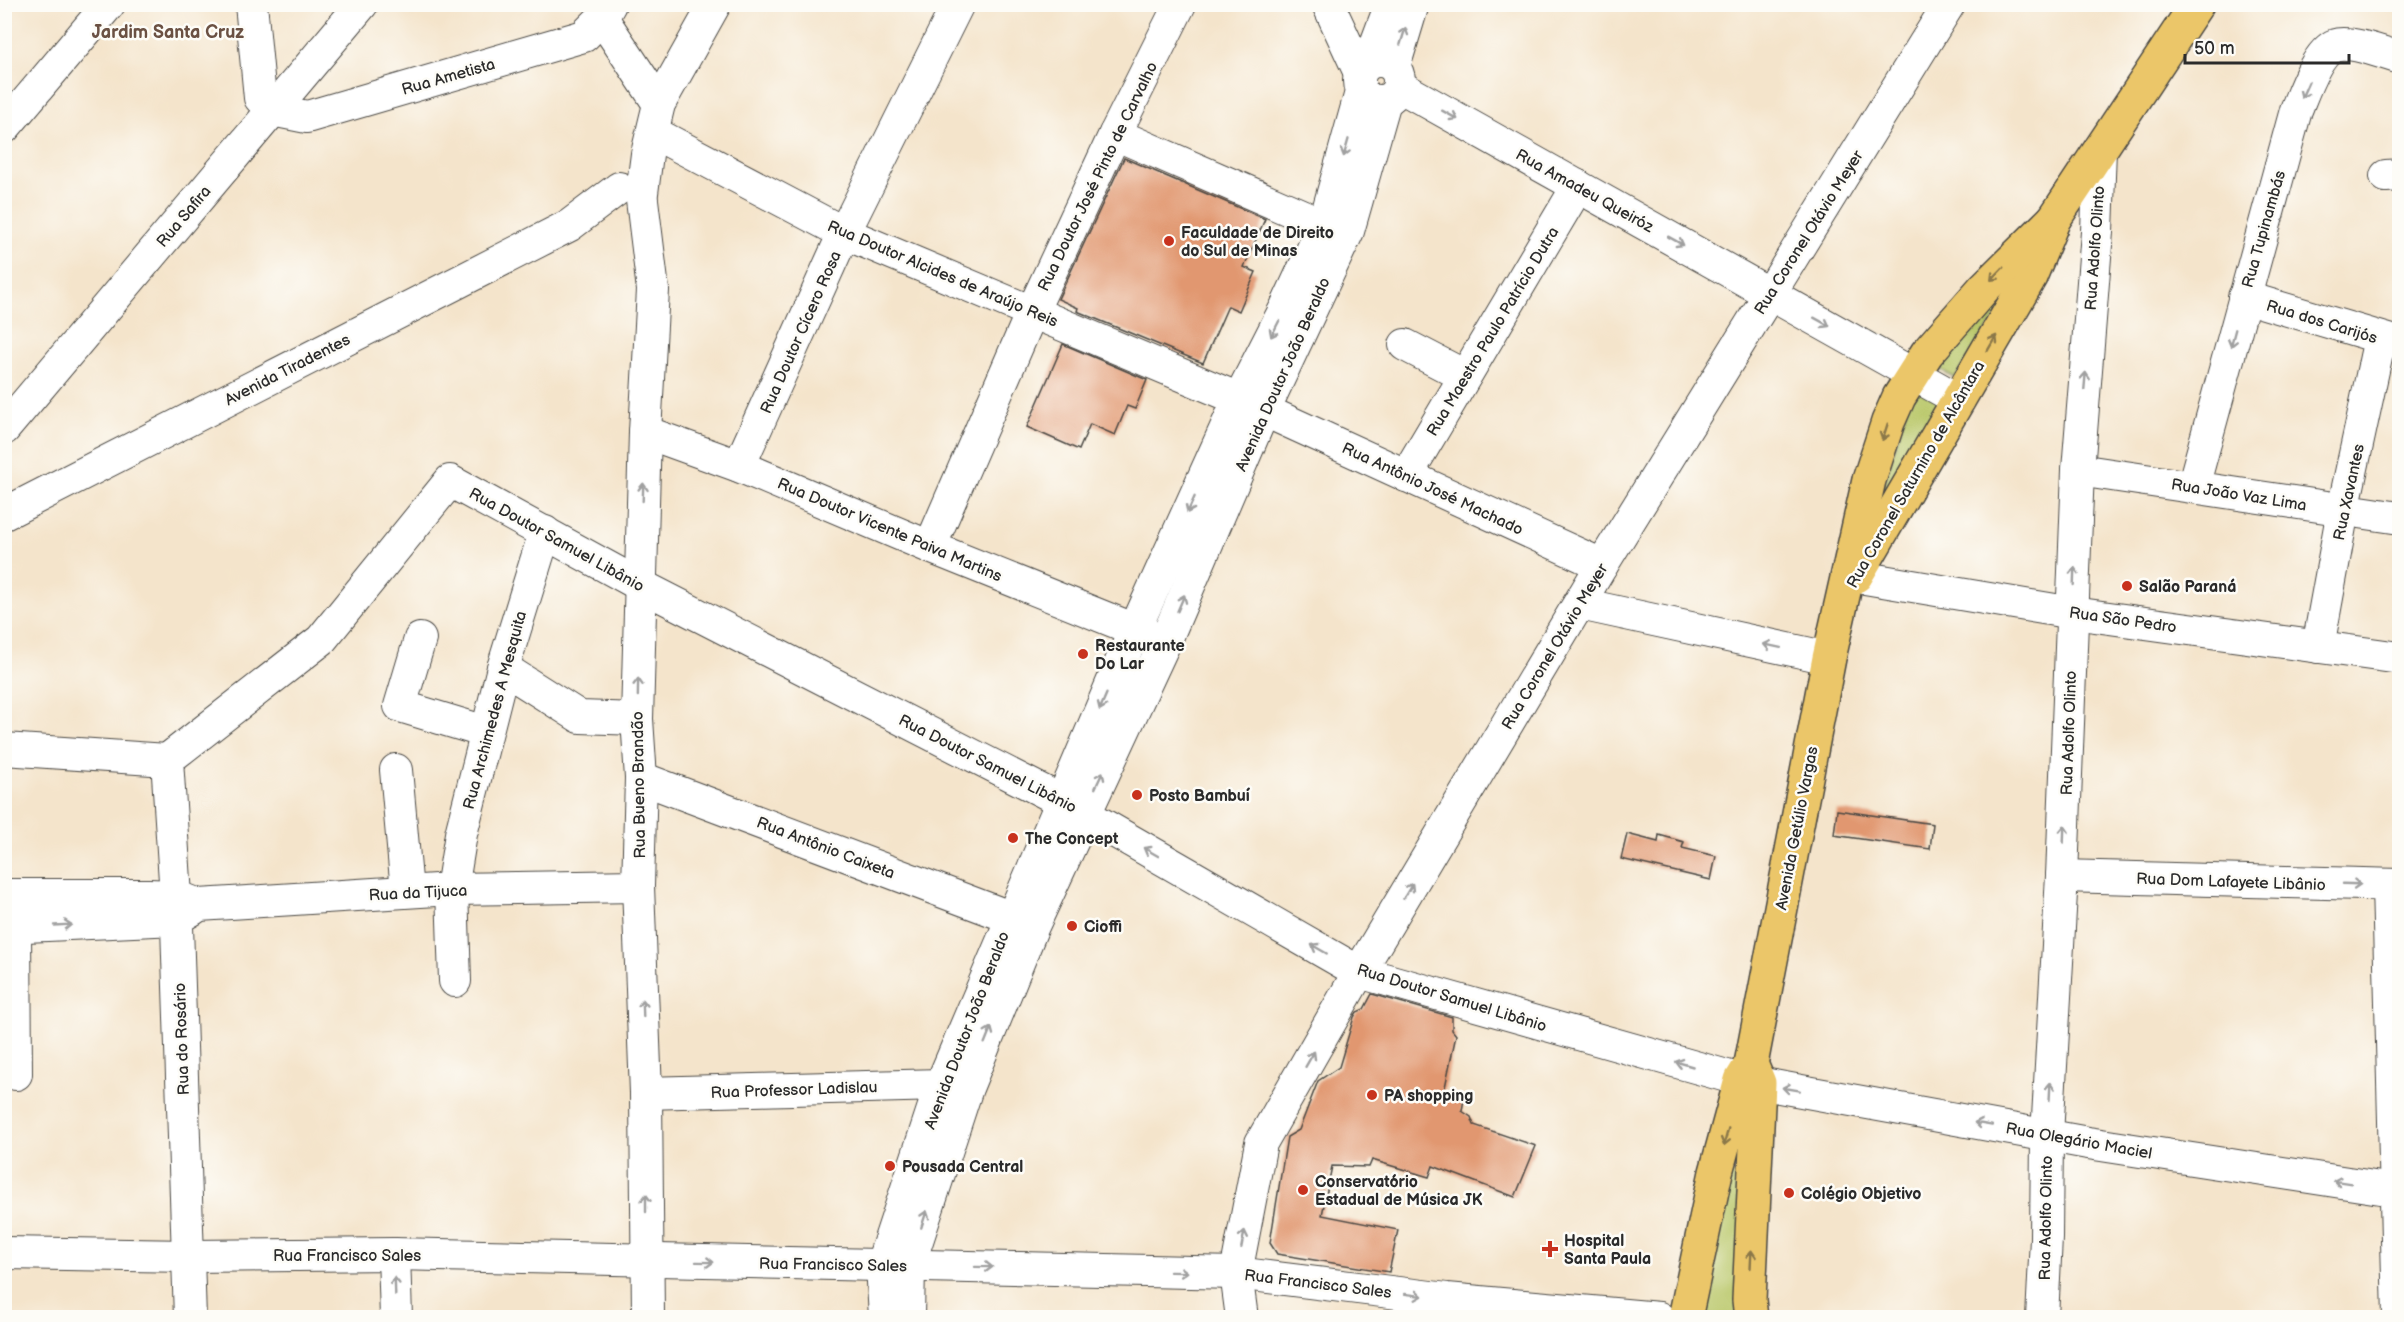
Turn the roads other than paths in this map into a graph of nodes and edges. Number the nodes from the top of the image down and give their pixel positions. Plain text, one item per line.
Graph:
1 (109, 4) edge
2 (251, 4) edge
3 (362, 4) edge
4 (715, 4) edge
5 (958, 4) edge
6 (1180, 4) edge
7 (1328, 4) edge
8 (1391, 4) edge
9 (1413, 4) edge
10 (1949, 4) edge
11 (2196, 4) edge
12 (606, 11) edge
13 (2400, 57) edge
14 (1378, 80) junction
15 (272, 110) junction
16 (4, 128) edge
17 (653, 131) junction
18 (1115, 134) junction
19 (2100, 149) junction
20 (1578, 186) junction
21 (631, 198) junction
22 (2060, 209) junction
23 (1324, 225) junction
24 (2097, 232) junction
25 (844, 233) junction
26 (1770, 294) junction
27 (2244, 297) junction
28 (1032, 312) junction
29 (2390, 341) edge
30 (1405, 345) dead end
31 (1913, 373) junction
32 (1466, 376) junction
33 (1959, 400) junction
34 (1251, 404) junction
35 (4, 429) edge
36 (645, 432) junction
37 (739, 466) junction
38 (2078, 470) junction
39 (1406, 476) junction
40 (2193, 487) junction
41 (2343, 510) junction
42 (4, 514) edge
43 (2400, 518) edge
44 (546, 532) junction
45 (930, 547) junction
46 (1602, 565) junction
47 (1849, 582) junction
48 (640, 585) junction
49 (1580, 604) junction
50 (2073, 613) junction
51 (1135, 629) junction
52 (420, 639) dead end
53 (1165, 642) junction
54 (2318, 647) junction
55 (1829, 658) junction
56 (2400, 658) edge
57 (503, 668) junction
58 (637, 719) junction
59 (486, 732) junction
60 (4, 749) edge
61 (167, 760) junction
62 (396, 771) dead end
63 (641, 778) junction
64 (1072, 806) junction
65 (2062, 876) junction
66 (2394, 885) edge
67 (638, 886) junction
68 (452, 889) junction
69 (407, 891) junction
70 (4, 895) edge
71 (184, 907) junction
72 (1022, 921) junction
73 (10, 927) edge
74 (1359, 972) junction
75 (455, 981) dead end
76 (16, 1074) dead end
77 (1750, 1076) junction
78 (954, 1086) junction
79 (646, 1093) junction
80 (2047, 1135) junction
81 (1716, 1172) junction
82 (1755, 1177) junction
83 (2398, 1190) edge
84 (4, 1253) edge
85 (394, 1254) junction
86 (190, 1256) junction
87 (646, 1261) junction
88 (896, 1265) junction
89 (1236, 1273) junction
90 (190, 1317) edge
91 (396, 1317) edge
92 (648, 1317) edge
93 (885, 1317) edge
94 (908, 1317) edge
95 (1242, 1317) edge
96 (1659, 1317) edge
97 (1685, 1317) edge
98 (1751, 1317) edge
99 (2042, 1317) edge
100 (2399, 1317) edge

1 - 16 street
2 - 15 street
3 - 15 street, Rua Safira
4 - 17 street
5 - 25 street, Rua Doutor Cícero Rosa
6 - 18 street, Rua Doutor José Pinto de Carvalho
7 - 14 street
8 - 14 street, Avenida Doutor João Beraldo
14 -> 9 street, Avenida Doutor João Beraldo
10 - 26 street, Rua Coronel Otávio Meyer
11 - 19 main road, Rua Coronel Saturnino de Alcântara
12 - 15 street, Rua Ametista
12 - 17 street
13 -> 27 street, Rua Tupinambás
14 -> 20 street, Rua Amadeu Queiróz
14 -> 23 street, Avenida Doutor João Beraldo
14 - 34 street, Avenida Doutor João Beraldo
15 - 35 street, Rua Safira
17 - 21 street, Rua Bueno Brandão
17 - 25 street, Rua Doutor Alcides de Araújo Reis
18 - 23 street
18 - 28 street, Rua Doutor José Pinto de Carvalho
19 - 22 main road, Rua Coronel Saturnino de Alcântara
19 - 24 street, Rua Adolfo Olinto
20 -> 26 street, Rua Amadeu Queiróz
20 - 32 street, Rua Maestro Paulo Patrício Dutra
21 - 36 street, Rua Bueno Brandão
21 - 42 street, Avenida Tiradentes
22 - 24 street
22 -> 31 main road, Rua Coronel Saturnino de Alcântara
33 -> 22 main road, Rua Coronel Saturnino de Alcântara
23 -> 34 street, Avenida Doutor João Beraldo
38 -> 24 street, Rua Adolfo Olinto
25 - 28 street, Rua Doutor Alcides de Araújo Reis
25 - 37 street, Rua Doutor Cícero Rosa
26 -> 31 street, Rua Amadeu Queiróz
26 - 46 street, Rua Coronel Otávio Meyer
27 - 29 street, Rua dos Carijós
27 -> 40 street, Rua Tupinambás
28 - 34 street, Rua Doutor Alcides de Araújo Reis
28 - 45 street, Rua Doutor José Pinto de Carvalho
29 - 41 street, Rua Xavantes
30 - 32 street
31 - 33 street, Rua Amadeu Queiróz
31 -> 47 main road, Rua Coronel Saturnino de Alcântara
32 - 39 street, Rua Maestro Paulo Patrício Dutra
33 - 47 main road, Rua Coronel Saturnino de Alcântara
34 - 39 street, Rua Antônio José Machado
34 -> 51 street, Avenida Doutor João Beraldo
53 -> 34 street, Avenida Doutor João Beraldo
36 - 37 street, Rua Doutor Vicente Paiva Martins
48 -> 36 street, Rua Bueno Brandão
37 - 45 street, Rua Doutor Vicente Paiva Martins
38 - 40 street, Rua João Vaz Lima
50 -> 38 street, Rua Adolfo Olinto
39 - 46 street, Rua Antônio José Machado
40 - 41 street, Rua João Vaz Lima
41 - 43 street, Rua João Vaz Lima
41 - 54 street, Rua Xavantes
44 - 48 street, Rua Doutor Samuel Libânio
44 - 57 street, Rua Archimedes A Mesquita
44 - 61 street, Rua Doutor Samuel Libânio
45 - 51 street, Rua Doutor Vicente Paiva Martins
46 - 49 street, Rua Coronel Otávio Meyer
47 - 50 street, Rua São Pedro
47 - 55 main road, Avenida Getúlio Vargas
58 -> 48 street, Rua Bueno Brandão
48 - 64 street, Rua Doutor Samuel Libânio
55 -> 49 street
74 -> 49 street, Rua Coronel Otávio Meyer
50 - 54 street, Rua São Pedro
65 -> 50 street, Rua Adolfo Olinto
51 - 53 street
51 -> 64 street, Avenida Doutor João Beraldo
52 - 59 street
64 -> 53 street, Avenida Doutor João Beraldo
54 - 56 street, Rua São Pedro
55 - 77 main road, Avenida Getúlio Vargas
57 - 58 street
57 - 59 street, Rua Archimedes A Mesquita
58 - 63 street, Rua Bueno Brandão
59 - 68 street, Rua Archimedes A Mesquita
60 - 61 street
61 - 71 street, Rua do Rosário
62 - 69 street
63 - 67 street, Rua Bueno Brandão
63 - 72 street, Rua Antônio Caixeta
64 - 72 street, Avenida Doutor João Beraldo
74 -> 64 street, Rua Doutor Samuel Libânio
65 -> 66 street, Rua Dom Lafayete Libânio
80 -> 65 street, Rua Adolfo Olinto
66 - 83 street
67 - 68 street, Rua da Tijuca
79 -> 67 street, Rua Bueno Brandão
68 - 69 street, Rua da Tijuca
68 - 75 street, Rua Archimedes A Mesquita
69 - 71 street, Rua da Tijuca
70 - 71 street, Rua da Tijuca
73 -> 71 street, Rua da Tijuca
71 - 86 street, Rua do Rosário
72 - 78 street, Avenida Doutor João Beraldo
73 - 76 street
77 -> 74 street, Rua Doutor Samuel Libânio
89 -> 74 street, Rua Coronel Otávio Meyer
80 -> 77 street, Rua Olegário Maciel
77 -> 81 main road, Avenida Getúlio Vargas
77 - 82 main road, Avenida Getúlio Vargas
78 - 79 street, Rua Professor Ladislau
78 - 88 street, Avenida Doutor João Beraldo
87 -> 79 street, Rua Bueno Brandão
83 -> 80 street, Rua Olegário Maciel
80 - 99 street, Rua Adolfo Olinto
81 - 82 main road
81 - 97 main road, Avenida Getúlio Vargas
98 -> 82 main road, Avenida Getúlio Vargas
83 - 100 street
84 - 86 street, Rua Francisco Sales
85 - 86 street, Rua Francisco Sales
85 - 87 street, Rua Francisco Sales
91 -> 85 street
86 - 90 street, Rua do Rosário
87 -> 88 street, Rua Francisco Sales
87 - 92 street, Rua Bueno Brandão
88 -> 89 street, Rua Francisco Sales
88 - 93 street, Avenida Doutor João Beraldo
88 - 94 street, Avenida Doutor João Beraldo
89 - 95 street, Rua Coronel Otávio Meyer
89 -> 96 street, Rua Francisco Sales

